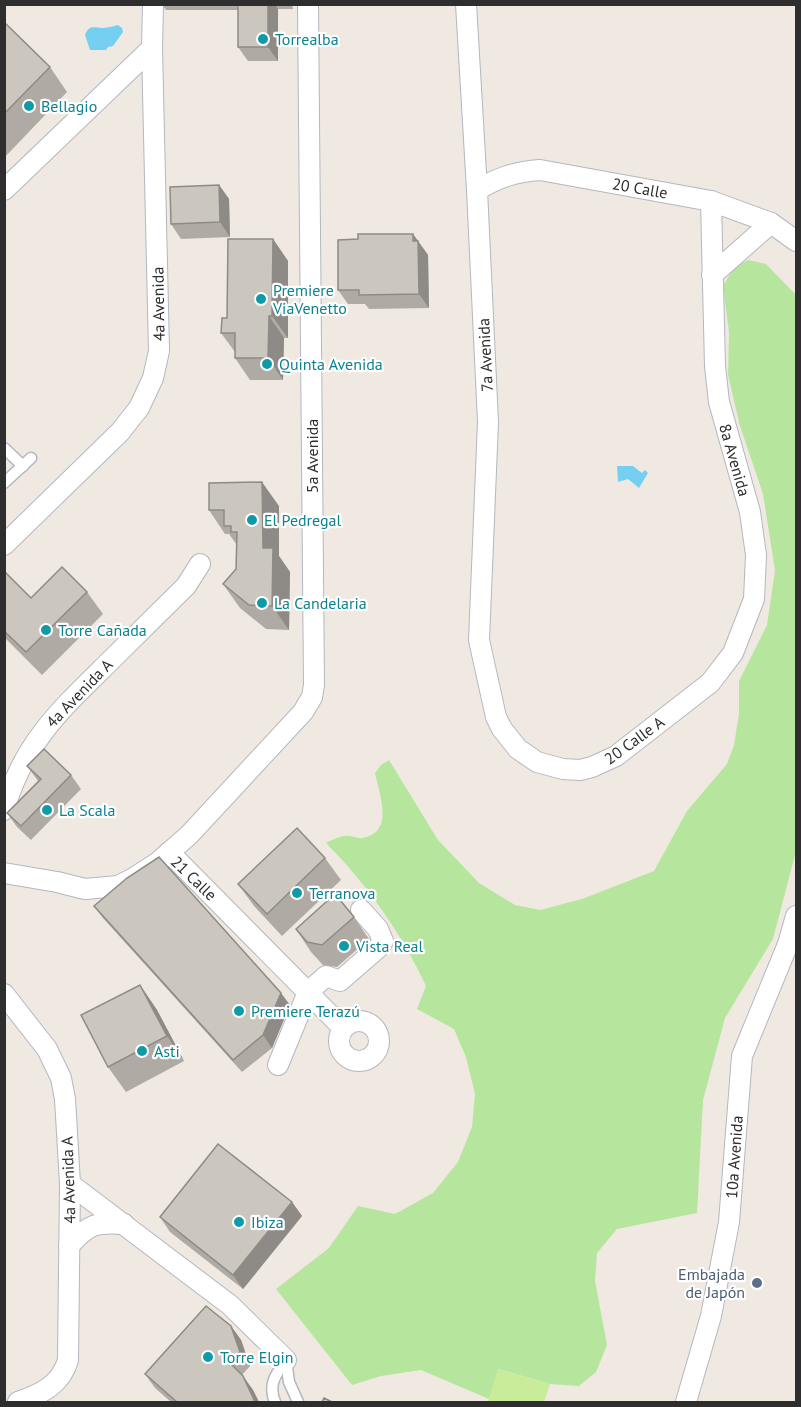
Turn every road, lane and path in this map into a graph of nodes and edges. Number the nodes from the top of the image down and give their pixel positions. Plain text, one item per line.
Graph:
1 (153, 4) edge
2 (308, 4) edge
3 (466, 4) edge
4 (152, 48) junction
5 (4, 190) edge
6 (477, 190) junction
7 (711, 201) junction
8 (771, 223) junction
9 (796, 242) edge
10 (712, 276) junction
11 (4, 448) edge
12 (4, 483) edge
13 (4, 545) edge
14 (200, 564) dead end
15 (738, 641) joint
16 (492, 704) joint
17 (4, 810) edge
18 (170, 852) junction
19 (4, 873) edge
20 (362, 910) dead end
21 (796, 916) edge
22 (308, 992) junction
23 (4, 994) edge
24 (343, 1028) dead end
25 (278, 1065) dead end
26 (70, 1184) junction
27 (124, 1224) junction
28 (69, 1246) junction
29 (286, 1360) junction
30 (18, 1402) edge
31 (275, 1402) edge
32 (298, 1402) edge
33 (686, 1402) edge

1 - 4 street, 4a Avenida
2 - 18 street, 5a Avenida
3 - 6 street, 7a Avenida
4 - 5 street
4 - 13 street, 4a Avenida
6 - 7 street, 20 Calle
6 - 16 street, 7a Avenida
7 - 8 street, 20 Calle
7 - 10 street, 8a Avenida
8 - 9 street, 20 Calle
8 - 10 street
10 - 15 street, 8a Avenida
11 - 12 lane
14 - 17 street, 4a Avenida A
15 - 16 street, 20 Calle A
18 - 19 street, 21 Calle
18 - 22 street, 21 Calle
20 - 22 street
21 - 33 street, 10a Avenida
22 - 24 street, 21 Calle
22 - 25 street
23 - 26 street, 4a Avenida A
26 - 27 street
26 - 28 street, 4a Avenida A
27 - 28 street
27 - 29 street
28 - 30 street, 4a Avenida A
29 - 31 lane
29 - 32 lane

